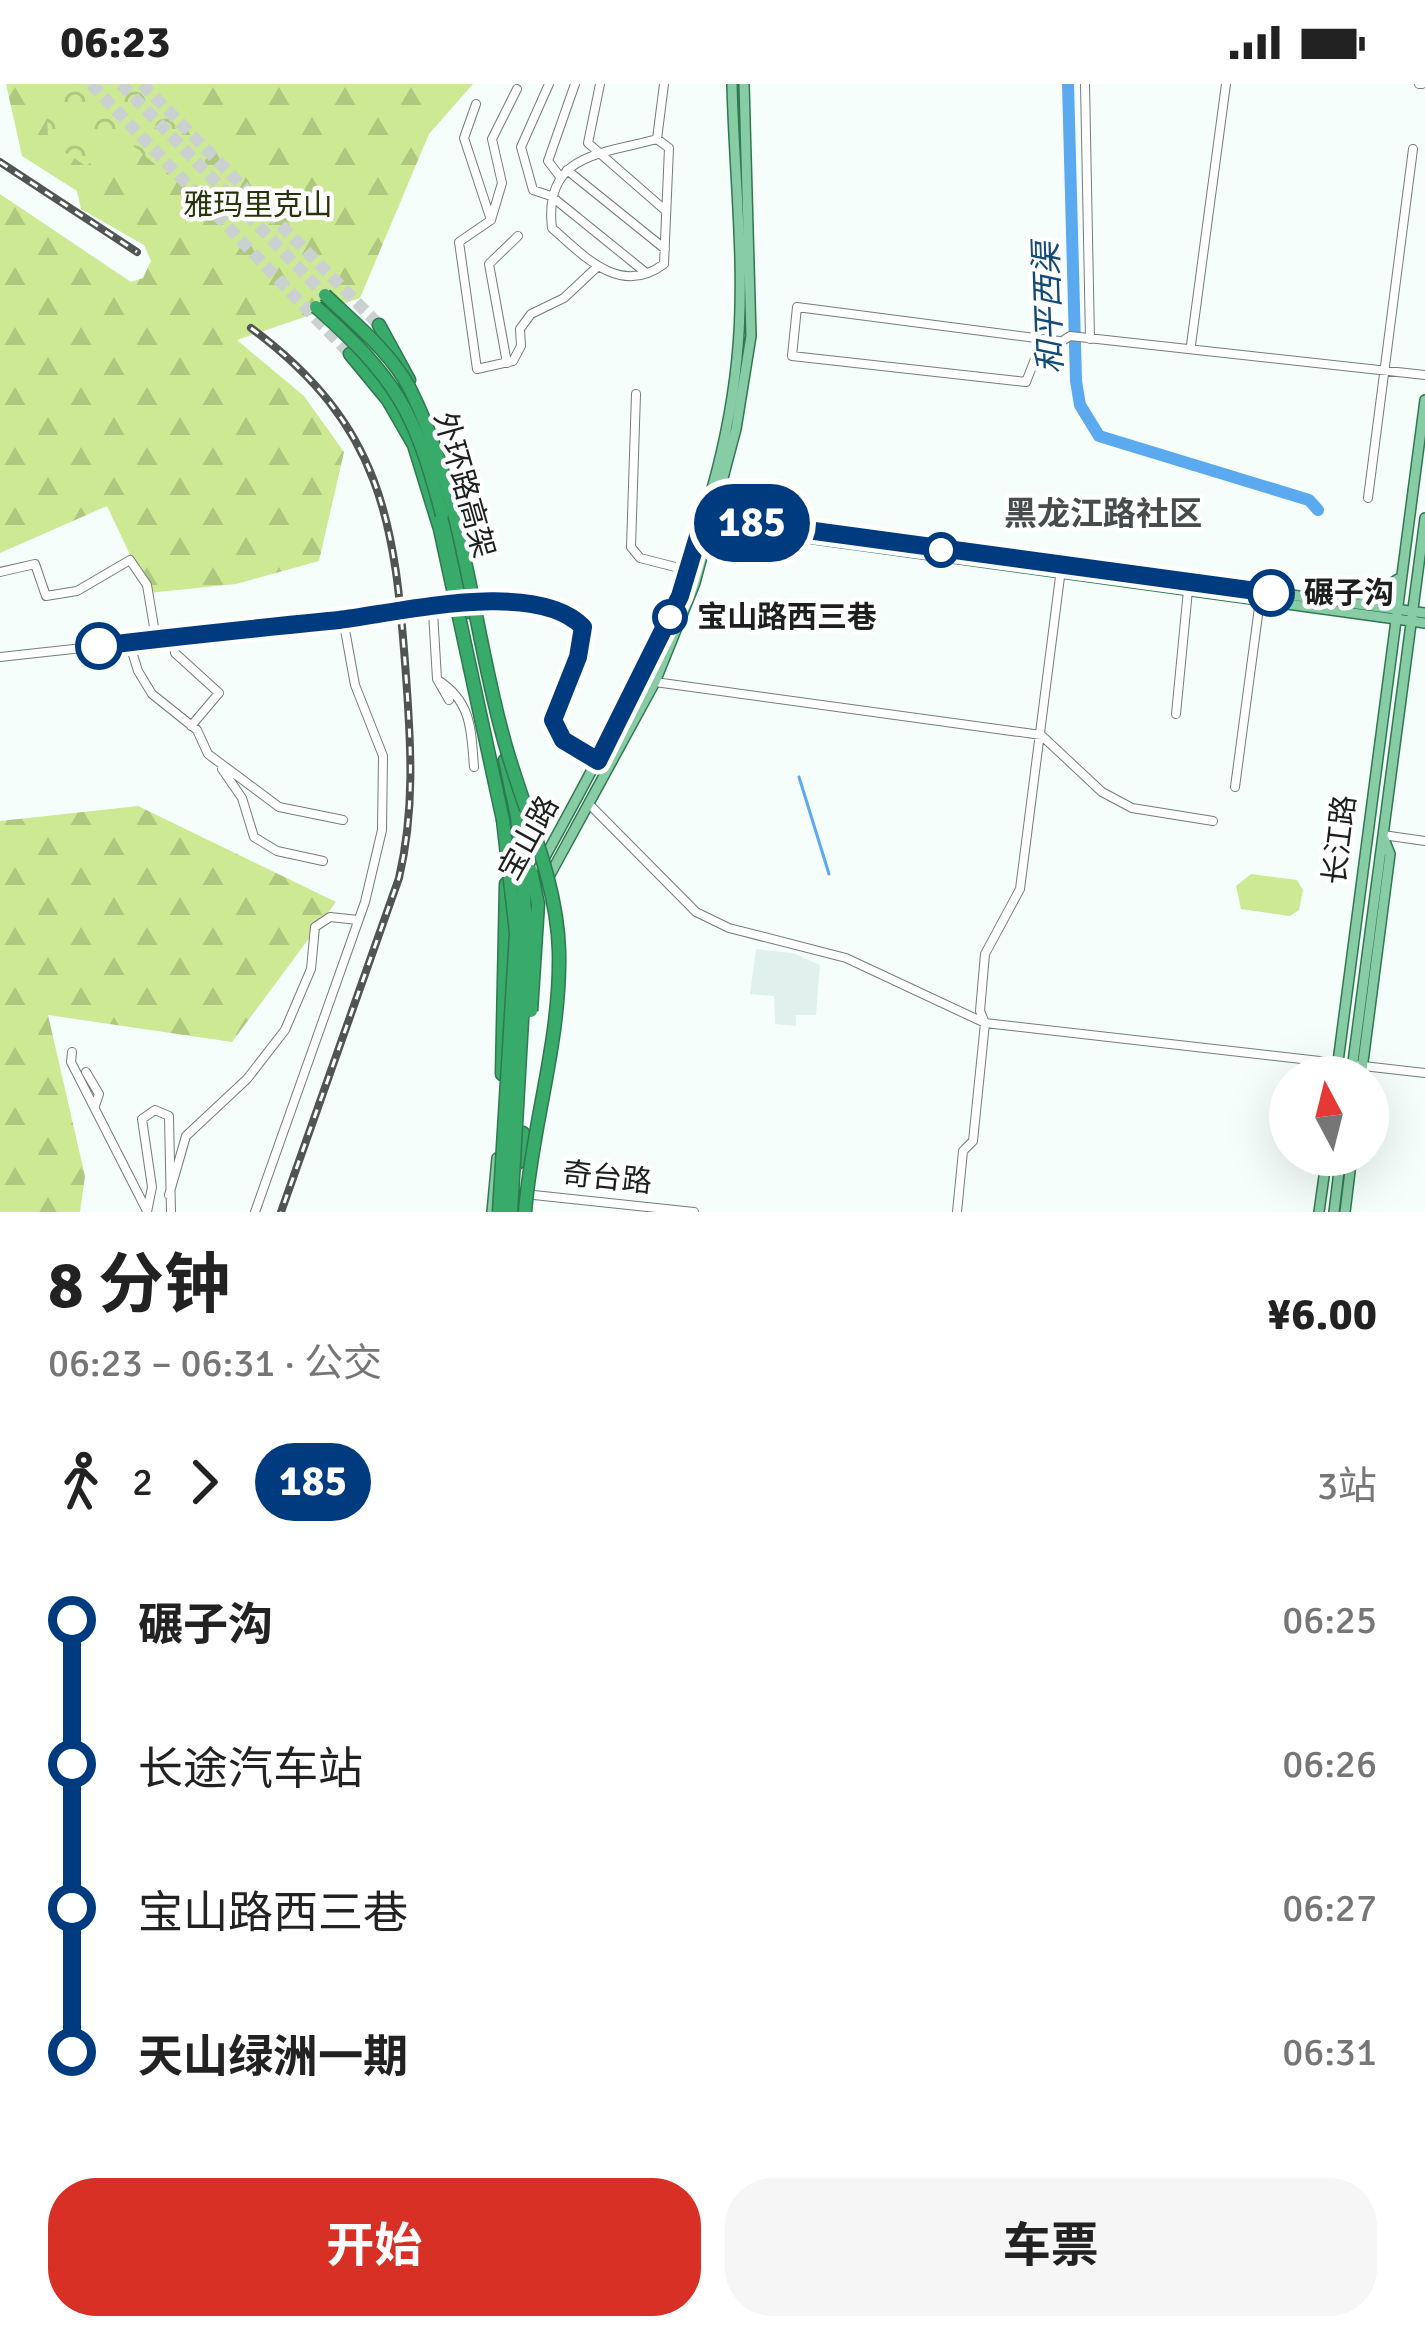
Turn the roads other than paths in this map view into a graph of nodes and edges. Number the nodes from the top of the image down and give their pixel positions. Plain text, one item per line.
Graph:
1 (549, 84) edge
2 (574, 84) edge
3 (600, 84) edge
4 (664, 84) edge
5 (732, 84) edge
6 (744, 84) edge
7 (1085, 84) edge
8 (1226, 84) edge
9 (518, 89) dead end
10 (476, 104) dead end
11 (657, 139) junction
12 (1413, 149) dead end
13 (597, 152) junction
14 (564, 174) junction
15 (551, 196) junction
16 (665, 211) junction
17 (491, 220) junction
18 (518, 236) dead end
19 (666, 250) junction
20 (597, 267) junction
21 (646, 273) junction
22 (321, 301) tunnel mouth
23 (379, 325) tunnel mouth
24 (1089, 339) junction
25 (1059, 341) junction
26 (1191, 346) junction
27 (350, 354) tunnel mouth
28 (507, 363) junction
29 (1381, 370) junction
30 (1425, 375) edge
31 (636, 394) dead end
32 (1425, 400) edge
33 (722, 482) junction
34 (1368, 498) dead end
35 (1425, 518) edge
36 (708, 520) junction
37 (736, 525) junction
38 (704, 554) junction
39 (1422, 566) edge
40 (689, 570) junction
41 (1061, 570) junction
42 (0, 572) edge
43 (1401, 575) junction
44 (1188, 590) junction
45 (1260, 600) junction
46 (434, 602) junction
47 (1358, 604) junction
48 (1394, 614) junction
49 (1419, 617) edge
50 (343, 619) junction
51 (173, 637) junction
52 (156, 639) junction
53 (129, 642) junction
54 (0, 657) edge
55 (437, 679) junction
56 (655, 682) junction
57 (449, 700) dead end
58 (1176, 714) dead end
59 (191, 726) junction
60 (1041, 735) junction
61 (213, 758) junction
62 (598, 761) junction
63 (474, 767) dead end
64 (1235, 787) dead end
65 (500, 805) junction
66 (591, 806) junction
67 (510, 819) junction
68 (343, 820) dead end
69 (1213, 821) dead end
70 (1383, 835) junction
71 (1425, 841) edge
72 (323, 861) dead end
73 (359, 920) junction
74 (985, 1023) junction
75 (72, 1052) dead end
76 (1279, 1056) edge
77 (1339, 1056) edge
78 (1360, 1056) edge
79 (1389, 1071) edge
80 (86, 1072) dead end
81 (1425, 1073) edge
82 (502, 1094) junction
83 (95, 1106) junction
84 (1324, 1176) edge
85 (1338, 1176) edge
86 (1349, 1176) edge
87 (515, 1193) junction
88 (169, 1195) junction
89 (147, 1212) edge
90 (171, 1212) edge
91 (255, 1212) edge
92 (496, 1212) edge
93 (517, 1212) edge
94 (694, 1212) edge
95 (957, 1212) edge
96 (1319, 1212) edge
97 (1334, 1212) edge
98 (1345, 1212) edge

1 - 15 street
2 - 14 street
3 - 13 street
4 - 11 street
5 - 36 main road, 宝山路
6 - 33 main road, 宝山路
7 - 24 street
8 - 26 street
9 - 17 street
10 - 17 street
11 - 13 street
11 - 16 street
12 - 29 street
13 - 14 street
13 - 16 street
14 - 15 street
14 - 19 street
15 - 20 street
15 - 21 street
16 - 19 street
17 - 28 street
18 - 28 street
19 - 21 street
20 - 21 street
20 - 28 street
22 - 93 highway, 外环路高架, bridge
23 - 67 highway
24 - 25 street
24 - 26 street
25 - 25 street
26 - 29 street
27 - 65 highway
29 - 30 street
29 - 34 street
31 - 40 street
32 - 43 main road, 长江路
33 - 36 main road, 宝山路
33 - 37 main road
35 - 39 main road, 长江路
36 - 37 main road
36 - 38 main road, 宝山路
36 - 40 main road, 宝山路
37 - 38 main road
37 - 41 main road
38 - 56 main road, 宝山路
39 - 49 main road, 长江路
40 - 62 main road, 宝山路
41 - 44 main road
41 - 47 main road
41 - 60 street
42 - 52 street
43 - 47 main road
43 - 48 main road, 长江路
44 - 45 main road
44 - 58 street
45 - 48 main road
45 - 64 street
46 - 50 street
46 - 55 street
46 - 62 street, bridge
47 - 48 main road
48 - 49 main road
48 - 77 main road, 长江路
49 - 70 main road, 长江路
50 - 51 street
50 - 73 street
51 - 52 street
51 - 59 street
52 - 53 street
53 - 54 street
53 - 59 street
55 - 57 street
55 - 63 street
56 - 60 street
56 - 66 main road, 宝山路
59 - 61 street
60 - 69 street
60 - 74 street
61 - 68 street
61 - 72 street
62 - 82 main road, 宝山路
65 - 67 highway
65 - 82 highway, bridge
66 - 74 street
66 - 87 main road, 宝山路
67 - 87 highway, bridge
67 - 92 highway, bridge
67 - 93 highway, bridge
70 - 71 street
70 - 78 main road, 长江路
73 - 88 street
73 - 91 street
74 - 76 street
74 - 95 street
75 - 83 street
79 - 81 street
80 - 83 street
82 - 92 main road, 宝山路
83 - 89 street
84 - 96 main road
85 - 97 main road
86 - 98 main road
87 - 93 main road, 宝山路
87 - 94 street, 奇台路
88 - 89 street
88 - 90 street

